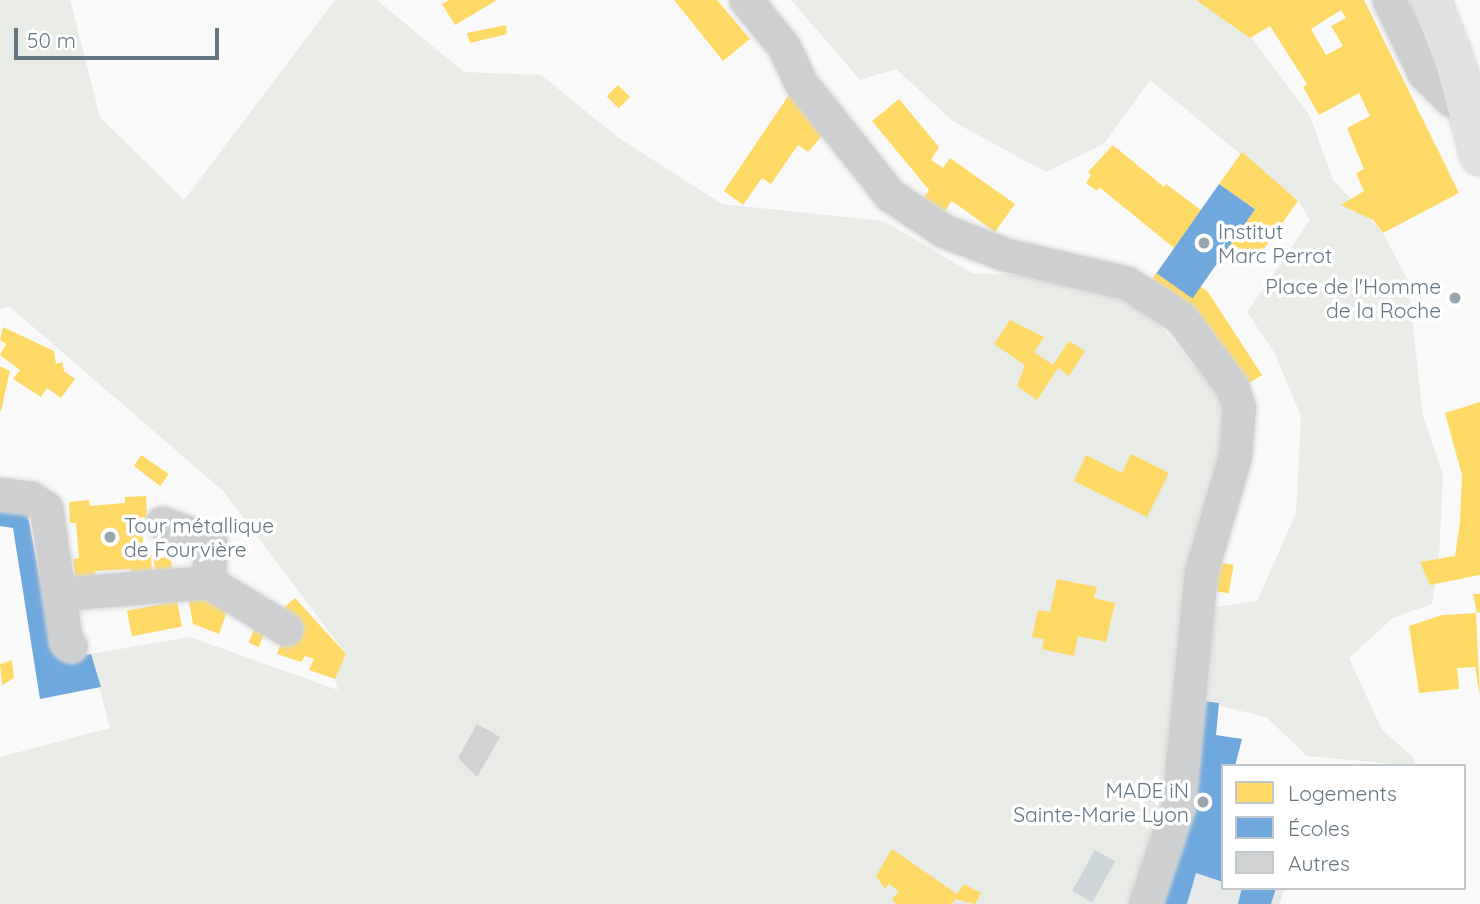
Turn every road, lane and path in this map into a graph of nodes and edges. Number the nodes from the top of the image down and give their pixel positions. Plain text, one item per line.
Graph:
1 (746, 0) edge
2 (1389, 0) edge
3 (1431, 0) edge
4 (1473, 105) edge
5 (1480, 156) edge
6 (0, 494) edge
7 (162, 523) dead end
8 (209, 582) junction
9 (60, 594) junction
10 (286, 629) dead end
11 (71, 646) dead end
12 (1145, 904) edge

1 - 12 street
2 - 4 street
3 - 4 main road
4 - 5 main road
6 - 9 street
7 - 8 street
8 - 9 street
8 - 10 street
9 - 11 street

